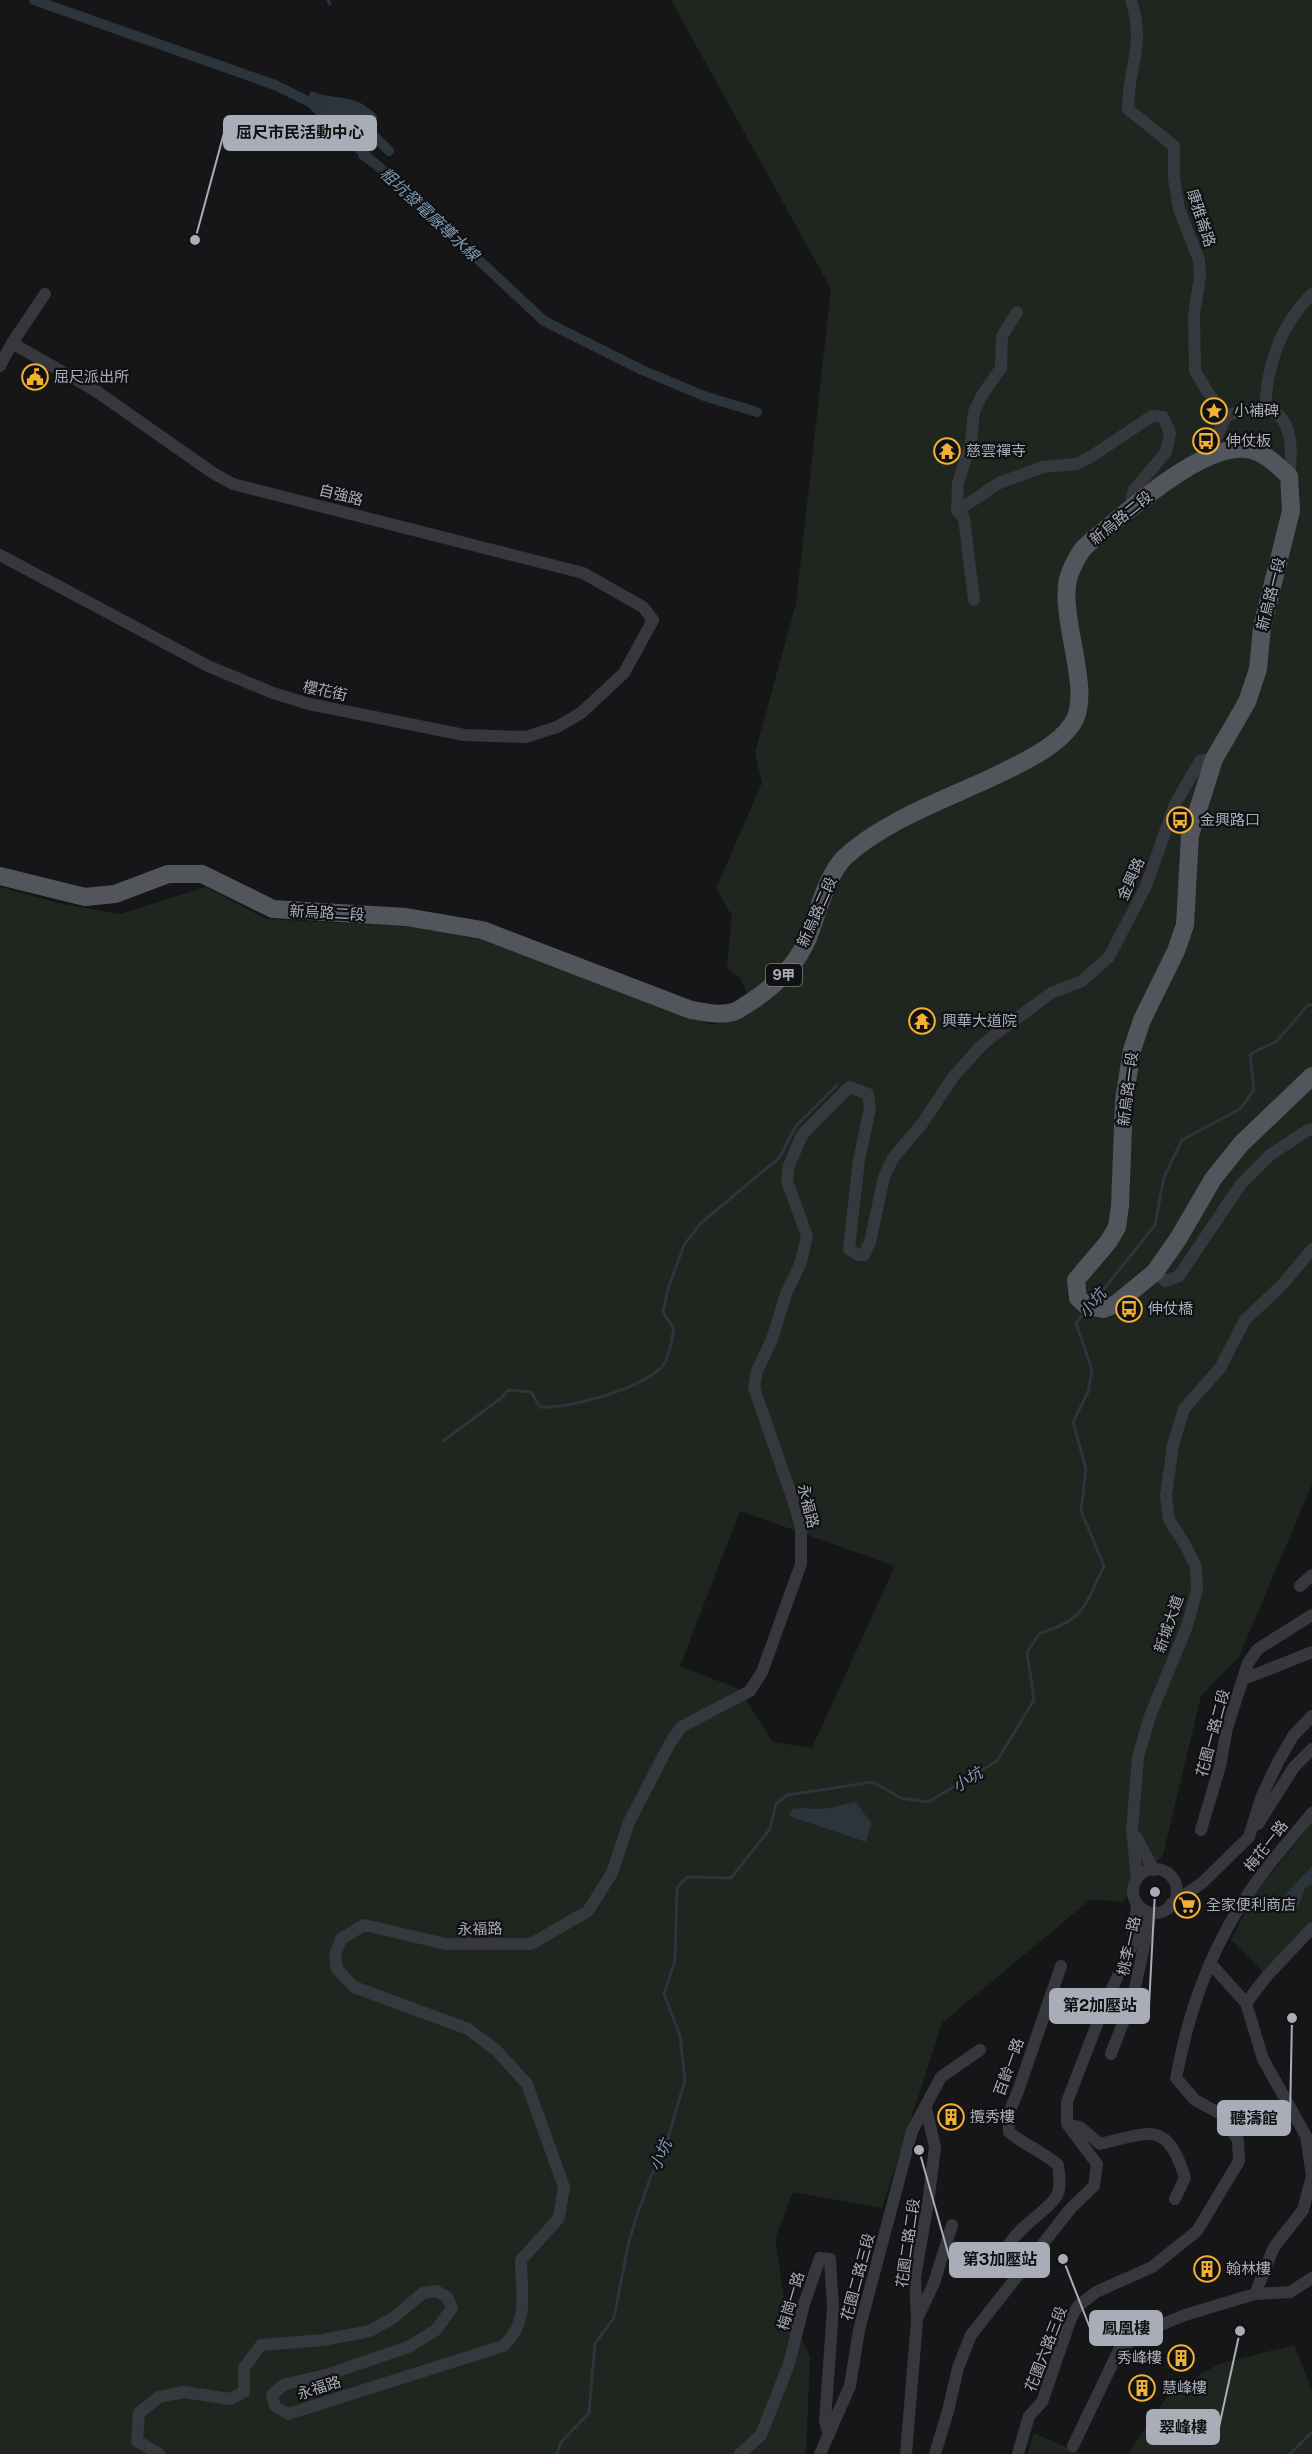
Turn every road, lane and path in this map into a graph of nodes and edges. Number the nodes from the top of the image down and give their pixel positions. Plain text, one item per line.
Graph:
1 (1131, 0) edge
2 (45, 294) dead end
3 (1312, 294) edge
4 (1017, 312) dead end
5 (12, 343) junction
6 (0, 366) edge
7 (1265, 409) junction
8 (1227, 416) junction
9 (1212, 455) junction
10 (1289, 476) junction
11 (1129, 510) junction
12 (957, 511) junction
13 (0, 555) edge
14 (974, 600) dead end
15 (640, 647) joint
16 (1214, 759) junction
17 (0, 876) edge
18 (1051, 993) joint
19 (1312, 1076) edge
20 (1312, 1130) edge
21 (1312, 1249) edge
22 (1155, 1272) junction
23 (1312, 1575) edge
24 (1300, 1586) dead end
25 (1312, 1615) edge
26 (1312, 1652) edge
27 (1244, 1679) junction
28 (1312, 1716) edge
29 (1312, 1749) edge
30 (1312, 1813) edge
31 (1201, 1830) dead end
32 (1132, 1831) junction
33 (1249, 1838) junction
34 (1154, 1870) junction
35 (1137, 1879) junction
36 (1174, 1883) junction
37 (1202, 1883) junction
38 (1137, 1904) junction
39 (1170, 1905) junction
40 (1152, 1913) junction
41 (1312, 1929) edge
42 (1131, 1946) junction
43 (1210, 1962) junction
44 (1062, 1966) dead end
45 (1246, 2003) junction
46 (980, 2050) dead end
47 (1111, 2054) dead end
48 (926, 2108) junction
49 (1066, 2124) junction
50 (1175, 2199) dead end
51 (952, 2225) dead end
52 (1018, 2275) junction
53 (1312, 2278) edge
54 (1255, 2294) junction
55 (916, 2321) junction
56 (829, 2435) junction
57 (1073, 2446) dead end
58 (159, 2454) edge
59 (740, 2454) edge
60 (820, 2454) edge
61 (906, 2454) edge
62 (935, 2454) edge
63 (1018, 2454) edge

1 - 8 street, 康雅崙路
2 - 5 street
3 - 7 street
4 - 12 street
5 - 6 street
5 - 15 street, 自強路
7 - 8 street
7 - 10 street
8 - 9 street
9 - 10 main road, 新烏路二段 / 9甲
9 - 11 main road, 新烏路二段 / 9甲
10 - 16 main road, 新烏路一段
11 - 12 street
11 - 17 main road, 新烏路二段 / 9甲
12 - 14 street
13 - 15 street, 櫻花街
16 - 18 street, 金興路
16 - 22 main road, 新烏路一段
18 - 58 street, 永福路
19 - 22 main road, 新烏路一段
20 - 22 street
21 - 32 street, 新城大道
23 - 24 street
25 - 27 street
26 - 27 street, 花園一路二段
27 - 31 street, 花園一路二段
28 - 33 street
29 - 33 street
30 - 43 street, 梅花一路
32 - 34 street
32 - 35 street, 新城大道
33 - 37 street
34 - 35 street
34 - 36 street
35 - 38 street
36 - 37 street
36 - 39 street
37 - 39 street
38 - 40 street
38 - 42 street
39 - 40 street
40 - 42 street
40 - 47 street, 桃李一路
41 - 45 street
42 - 49 street
43 - 45 street
43 - 63 street, 花園六路三段
44 - 52 street, 百齡一路
45 - 54 street
46 - 48 street
48 - 55 street, 花園二路二段
48 - 56 street, 花園二路三段
49 - 50 street
49 - 52 street
51 - 55 street
52 - 62 street
53 - 54 street
54 - 57 street
55 - 61 street, 花園二路二段
56 - 59 street, 梅崗一路
56 - 60 street, 花園二路三段

